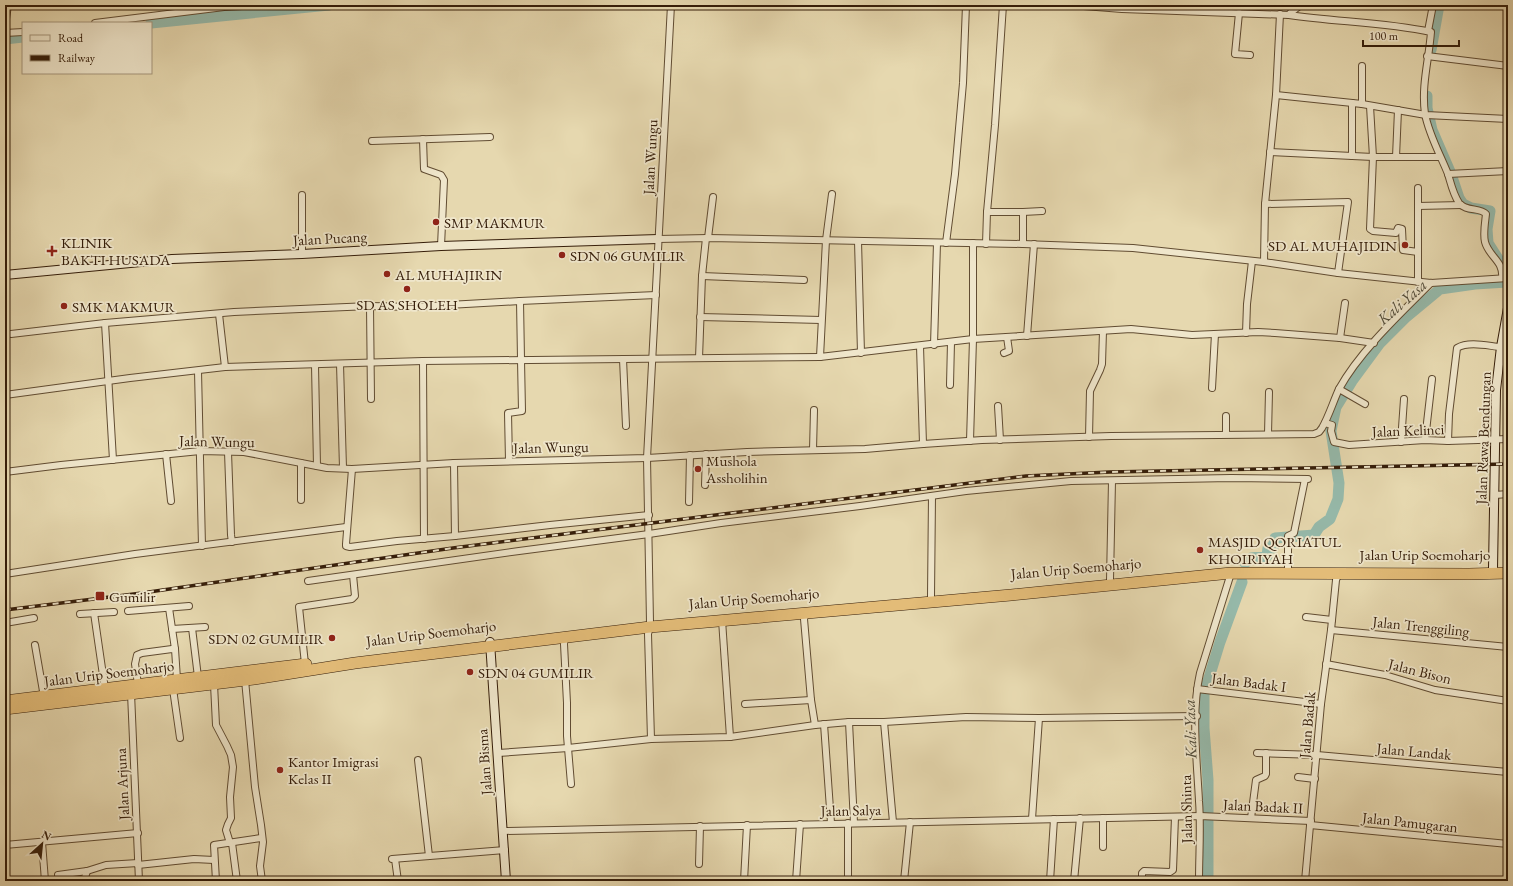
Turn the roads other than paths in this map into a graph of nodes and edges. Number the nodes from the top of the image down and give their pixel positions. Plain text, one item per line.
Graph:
1 (8, 5) edge
2 (259, 5) edge
3 (671, 5) edge
4 (966, 5) edge
5 (1003, 5) edge
6 (1071, 5) edge
7 (1300, 5) edge
8 (1433, 5) edge
9 (1239, 13) junction
10 (1280, 14) junction
11 (1289, 15) junction
12 (103, 22) edge
13 (5, 26) edge
14 (1428, 31) junction
15 (22, 32) edge
16 (5, 34) edge
17 (1250, 55) dead end
18 (1429, 56) junction
19 (1362, 66) dead end
20 (1508, 66) edge
21 (1276, 95) junction
22 (1352, 103) junction
23 (1362, 104) junction
24 (1370, 106) junction
25 (1398, 110) junction
26 (1428, 115) junction
27 (1508, 119) edge
28 (490, 137) dead end
29 (423, 139) junction
30 (372, 141) dead end
31 (1270, 152) junction
32 (1352, 156) junction
33 (1373, 157) junction
34 (1396, 157) junction
35 (1440, 158) junction
36 (1508, 171) edge
37 (1451, 174) junction
38 (1418, 188) dead end
39 (832, 194) dead end
40 (302, 195) dead end
41 (712, 197) dead end
42 (1265, 204) junction
43 (1461, 205) junction
44 (1418, 206) junction
45 (1042, 210) dead end
46 (987, 212) junction
47 (1023, 212) junction
48 (707, 238) junction
49 (658, 239) junction
50 (826, 240) junction
51 (858, 241) junction
52 (937, 243) junction
53 (946, 243) junction
54 (973, 243) junction
55 (986, 244) junction
56 (1023, 244) junction
57 (1034, 244) junction
58 (441, 246) junction
59 (1418, 252) junction
60 (302, 254) junction
61 (1252, 261) junction
62 (1264, 262) junction
63 (1338, 273) junction
64 (5, 275) edge
65 (702, 276) junction
66 (1504, 278) edge
67 (804, 280) dead end
68 (1418, 282) junction
69 (1431, 283) junction
70 (656, 295) junction
71 (520, 301) junction
72 (1345, 303) dead end
73 (370, 306) junction
74 (1508, 308) edge
75 (219, 314) junction
76 (700, 317) junction
77 (821, 320) junction
78 (1507, 322) edge
79 (105, 323) junction
80 (1103, 330) junction
81 (1246, 330) junction
82 (11, 334) dead end
83 (1214, 334) junction
84 (1027, 336) junction
85 (1007, 337) junction
86 (1340, 338) junction
87 (974, 339) junction
88 (951, 342) junction
89 (1374, 343) junction
90 (934, 345) junction
91 (920, 346) junction
92 (1501, 347) junction
93 (861, 353) junction
94 (1004, 353) dead end
95 (820, 357) junction
96 (653, 358) junction
97 (699, 358) junction
98 (624, 359) junction
99 (521, 360) junction
100 (423, 361) junction
101 (371, 362) junction
102 (340, 364) junction
103 (315, 365) junction
104 (225, 367) junction
105 (198, 371) junction
106 (1432, 379) dead end
107 (107, 382) junction
108 (950, 385) dead end
109 (1212, 388) dead end
110 (1340, 390) junction
111 (1269, 392) dead end
112 (5, 395) edge
113 (372, 399) dead end
114 (1404, 399) dead end
115 (1365, 404) dead end
116 (998, 406) dead end
117 (814, 410) dead end
118 (1226, 416) dead end
119 (1328, 423) junction
120 (626, 426) dead end
121 (1226, 434) junction
122 (1268, 434) junction
123 (1089, 437) junction
124 (1495, 439) junction
125 (1508, 439) edge
126 (1000, 440) junction
127 (1425, 440) junction
128 (970, 441) junction
129 (1448, 441) junction
130 (1401, 442) junction
131 (923, 444) junction
132 (813, 450) junction
133 (200, 451) junction
134 (228, 452) junction
135 (166, 454) junction
136 (706, 454) junction
137 (690, 455) junction
138 (648, 458) junction
139 (113, 460) junction
140 (509, 461) junction
141 (301, 463) junction
142 (454, 463) junction
143 (423, 465) junction
144 (317, 466) junction
145 (343, 468) junction
146 (352, 469) junction
147 (5, 472) edge
148 (1112, 481) junction
149 (705, 485) dead end
150 (1508, 494) edge
151 (1495, 495) junction
152 (932, 496) junction
153 (301, 500) dead end
154 (171, 501) dead end
155 (689, 502) dead end
156 (649, 515) junction
157 (346, 527) junction
158 (649, 534) junction
159 (455, 536) junction
160 (424, 539) junction
161 (232, 542) junction
162 (202, 546) junction
163 (1288, 569) junction
164 (1493, 569) junction
165 (1508, 569) edge
166 (1231, 573) junction
167 (1339, 573) junction
168 (1508, 573) edge
169 (5, 574) edge
170 (353, 574) junction
171 (1110, 580) junction
172 (308, 581) dead end
173 (1091, 585) junction
174 (931, 597) junction
175 (189, 606) dead end
176 (169, 608) junction
177 (114, 612) dead end
178 (128, 612) dead end
179 (94, 613) junction
180 (806, 613) junction
181 (80, 614) dead end
182 (1306, 617) dead end
183 (34, 618) dead end
184 (722, 620) junction
185 (1332, 620) junction
186 (5, 623) edge
187 (650, 624) junction
188 (205, 627) dead end
189 (192, 628) junction
190 (172, 629) junction
191 (1331, 630) junction
192 (565, 637) junction
193 (490, 644) junction
194 (35, 645) dead end
195 (1508, 647) edge
196 (175, 649) junction
197 (305, 664) junction
198 (1326, 664) junction
199 (198, 677) junction
200 (245, 680) junction
201 (175, 684) junction
202 (214, 684) junction
203 (133, 688) junction
204 (105, 689) junction
205 (1203, 690) junction
206 (44, 696) junction
207 (811, 700) junction
208 (1508, 701) edge
209 (745, 704) dead end
210 (1321, 704) junction
211 (6, 708) edge
212 (1196, 716) junction
213 (1040, 718) junction
214 (849, 722) junction
215 (884, 722) junction
216 (824, 724) junction
217 (815, 725) junction
218 (730, 737) junction
219 (180, 738) dead end
220 (651, 739) junction
221 (568, 748) junction
222 (498, 753) junction
223 (1257, 753) dead end
224 (1266, 753) junction
225 (1317, 755) junction
226 (418, 760) dead end
227 (1508, 772) edge
228 (1298, 777) dead end
229 (1315, 779) junction
230 (571, 784) dead end
231 (1202, 816) junction
232 (1175, 817) junction
233 (1080, 818) junction
234 (1104, 818) junction
235 (1250, 818) junction
236 (1032, 819) junction
237 (1054, 819) junction
238 (893, 822) junction
239 (910, 822) junction
240 (831, 823) junction
241 (851, 823) junction
242 (1310, 823) junction
243 (800, 824) junction
244 (747, 825) junction
245 (700, 826) junction
246 (504, 831) junction
247 (138, 833) junction
248 (261, 838) junction
249 (42, 842) junction
250 (231, 843) junction
251 (1508, 844) edge
252 (5, 845) edge
253 (1103, 848) dead end
254 (505, 850) junction
255 (429, 856) junction
256 (214, 860) junction
257 (138, 864) junction
258 (699, 864) dead end
259 (87, 872) junction
260 (58, 875) dead end
261 (45, 881) edge
262 (84, 881) edge
263 (139, 881) edge
264 (216, 881) edge
265 (237, 881) edge
266 (262, 881) edge
267 (398, 881) edge
268 (506, 881) edge
269 (744, 881) edge
270 (796, 881) edge
271 (848, 881) edge
272 (904, 881) edge
273 (1050, 881) edge
274 (1074, 881) edge
275 (1142, 881) edge
276 (1199, 881) edge
277 (1305, 881) edge

1 - 13 street
2 - 12 street
3 - 49 street, Jalan Wungu
4 - 53 street
5 - 46 street
6 - 9 street
7 - 11 street
8 - 14 street
9 - 10 street
9 - 17 street
10 - 11 street
10 - 21 street
11 - 14 street
14 - 18 street
15 - 16 street
18 - 20 street
18 - 26 street
19 - 23 street
21 - 22 street
21 - 31 street
22 - 23 street
22 - 32 street
23 - 24 street
24 - 25 street
24 - 33 street
25 - 26 street
25 - 34 street
26 - 27 street
26 - 35 street
28 - 29 street
29 - 30 street
29 - 58 street
31 - 32 street
31 - 42 street
32 - 33 street
33 - 34 street
33 - 59 street
34 - 35 street
35 - 37 street
36 - 37 street
37 - 43 street
38 - 44 street
39 - 50 street
40 - 60 street
41 - 48 street
42 - 62 street
42 - 63 street
43 - 44 street
43 - 66 street
44 - 59 street
45 - 47 street
46 - 47 street
46 - 55 street
47 - 56 street
48 - 49 street
48 - 50 street
48 - 65 street
49 - 58 street, Jalan Pucang
49 - 70 street, Jalan Wungu
50 - 51 street
50 - 77 street
51 - 52 street
51 - 93 street
52 - 53 street
52 - 90 street
53 - 54 street
54 - 55 street
54 - 87 street
55 - 56 street
56 - 57 street
57 - 61 street
57 - 84 street
58 - 60 street, Jalan Pucang
59 - 68 street
60 - 64 street, Jalan Pucang
61 - 62 street
61 - 81 street
62 - 63 street
63 - 68 street
65 - 67 street
65 - 76 street
66 - 69 street
68 - 69 street
69 - 89 street
70 - 71 street
70 - 96 street, Jalan Wungu
71 - 73 street
71 - 99 street
72 - 86 street
73 - 75 street
73 - 101 street
74 - 78 street, Jalan Rawa Bendungan
75 - 79 street
75 - 104 street
76 - 77 street
76 - 97 street
77 - 95 street
78 - 92 street, Jalan Rawa Bendungan
79 - 82 street
79 - 107 street
80 - 83 street
80 - 84 street
80 - 123 street
81 - 83 street
81 - 86 street
83 - 109 street
84 - 85 street
85 - 87 street
85 - 94 street
86 - 89 street
87 - 88 street
87 - 128 street
88 - 90 street
88 - 108 street
89 - 110 street
90 - 91 street
91 - 93 street
91 - 131 street
92 - 124 street, Jalan Rawa Bendungan
92 - 129 street
93 - 95 street
95 - 97 street
96 - 97 street
96 - 98 street
96 - 138 street, Jalan Wungu
98 - 99 street
98 - 120 street
99 - 100 street
99 - 140 street
100 - 101 street
100 - 143 street
101 - 102 street
101 - 113 street
102 - 103 street
102 - 145 street
103 - 104 street
103 - 144 street
104 - 105 street
105 - 107 street
105 - 133 street
106 - 127 street
107 - 112 street
107 - 139 street
110 - 115 street
110 - 119 street
111 - 122 street
114 - 130 street
116 - 126 street
117 - 132 street
118 - 121 street
119 - 122 street
119 - 130 street, Jalan Kelinci
121 - 122 street
121 - 123 street
123 - 126 street
124 - 125 street, Jalan Kelinci
124 - 129 street, Jalan Kelinci
124 - 151 street, Jalan Rawa Bendungan
126 - 128 street
127 - 129 street, Jalan Kelinci
127 - 130 street, Jalan Kelinci
128 - 131 street
131 - 132 street
132 - 136 street
133 - 134 street, Jalan Wungu
133 - 135 street, Jalan Wungu
133 - 162 street
134 - 141 street, Jalan Wungu
134 - 161 street
135 - 139 street, Jalan Wungu
135 - 154 street
136 - 137 street
136 - 149 street
137 - 138 street
137 - 155 street
138 - 140 street, Jalan Wungu
138 - 156 street
139 - 147 street, Jalan Wungu
140 - 142 street, Jalan Wungu
141 - 144 street, Jalan Wungu
141 - 153 street
142 - 143 street, Jalan Wungu
142 - 159 street
143 - 146 street, Jalan Wungu
143 - 160 street
144 - 145 street, Jalan Wungu
145 - 146 street, Jalan Wungu
146 - 157 street
148 - 152 street
148 - 163 street
148 - 171 street
150 - 151 street
151 - 164 street, Jalan Rawa Bendungan
152 - 158 street
152 - 174 street
156 - 158 street
156 - 159 street
157 - 160 street
157 - 161 street
158 - 170 street
158 - 187 street
159 - 160 street
161 - 162 street
162 - 169 street
163 - 164 highway, Jalan Urip Soemoharjo
163 - 171 highway, Jalan Urip Soemoharjo
164 - 165 highway, Jalan Urip Soemoharjo
166 - 167 highway, Jalan Urip Soemoharjo
166 - 173 highway, Jalan Urip Soemoharjo
166 - 205 street, Jalan Shinta
167 - 168 highway, Jalan Urip Soemoharjo
167 - 185 street, Jalan Badak
170 - 172 street
170 - 197 street
171 - 173 highway, Jalan Urip Soemoharjo
173 - 174 highway, Jalan Urip Soemoharjo
173 - 180 highway, Jalan Urip Soemoharjo
174 - 187 highway, Jalan Urip Soemoharjo
175 - 176 street
176 - 178 street
176 - 190 street
177 - 179 street
179 - 181 street
179 - 204 street
180 - 184 highway, Jalan Urip Soemoharjo
180 - 207 street
182 - 185 street
183 - 186 street
184 - 187 highway, Jalan Urip Soemoharjo
184 - 218 street
185 - 191 street, Jalan Badak
187 - 192 highway, Jalan Urip Soemoharjo
187 - 193 highway, Jalan Urip Soemoharjo
187 - 220 street
188 - 189 street
189 - 190 street
189 - 199 street
190 - 196 street
191 - 195 street, Jalan Trenggiling
191 - 198 street, Jalan Badak
192 - 193 highway, Jalan Urip Soemoharjo
192 - 221 street
193 - 197 highway, Jalan Urip Soemoharjo
193 - 200 highway, Jalan Urip Soemoharjo
193 - 222 street, Jalan Bisma
194 - 206 street
196 - 201 street
196 - 203 street, Jalan Arjuna
197 - 199 highway, Jalan Urip Soemoharjo
198 - 208 street, Jalan Bison
198 - 210 street, Jalan Badak
199 - 201 highway, Jalan Urip Soemoharjo
200 - 202 highway, Jalan Urip Soemoharjo
200 - 248 street
201 - 202 highway, Jalan Urip Soemoharjo
201 - 203 highway, Jalan Urip Soemoharjo
201 - 219 street
202 - 250 street
203 - 204 highway, Jalan Urip Soemoharjo
203 - 211 highway, Jalan Urip Soemoharjo
203 - 247 street, Jalan Arjuna
204 - 206 highway, Jalan Urip Soemoharjo
205 - 210 street, Jalan Badak I
205 - 212 street, Jalan Shinta
206 - 211 highway, Jalan Urip Soemoharjo
207 - 209 street
207 - 217 street
210 - 225 street, Jalan Badak
212 - 213 street
212 - 231 street, Jalan Shinta
213 - 215 street
213 - 236 street
214 - 215 street
214 - 216 street
214 - 241 street
215 - 238 street
216 - 217 street
216 - 240 street
217 - 218 street
218 - 220 street
220 - 221 street
221 - 222 street
221 - 230 street
222 - 246 street, Jalan Bisma
223 - 224 street, Jalan Landak
224 - 225 street, Jalan Landak
224 - 235 street
225 - 227 street, Jalan Landak
225 - 229 street, Jalan Badak
226 - 255 street
228 - 229 street
229 - 242 street, Jalan Badak
231 - 232 street, Jalan Salya
231 - 235 street, Jalan Badak II
231 - 276 street, Jalan Shinta
232 - 234 street, Jalan Salya
232 - 275 street
233 - 234 street, Jalan Salya
233 - 237 street, Jalan Salya
233 - 274 street
234 - 253 street
235 - 242 street, Jalan Badak II
236 - 237 street, Jalan Salya
236 - 239 street, Jalan Salya
237 - 273 street
238 - 239 street, Jalan Salya
238 - 241 street, Jalan Salya
239 - 272 street
240 - 241 street, Jalan Salya
240 - 243 street, Jalan Salya
241 - 271 street
242 - 251 street, Jalan Pamugaran
242 - 277 street, Jalan Badak
243 - 244 street, Jalan Salya
243 - 270 street
244 - 245 street, Jalan Salya
244 - 269 street
245 - 246 street, Jalan Salya
245 - 258 street
246 - 254 street, Jalan Bisma
247 - 249 street
247 - 257 street, Jalan Arjuna
248 - 250 street
248 - 266 street
249 - 252 street
249 - 261 street
250 - 256 street
250 - 265 street
254 - 255 street
254 - 268 street, Jalan Bisma
255 - 267 street
256 - 257 street
256 - 264 street
257 - 259 street
257 - 263 street, Jalan Arjuna
259 - 260 street
259 - 262 street

